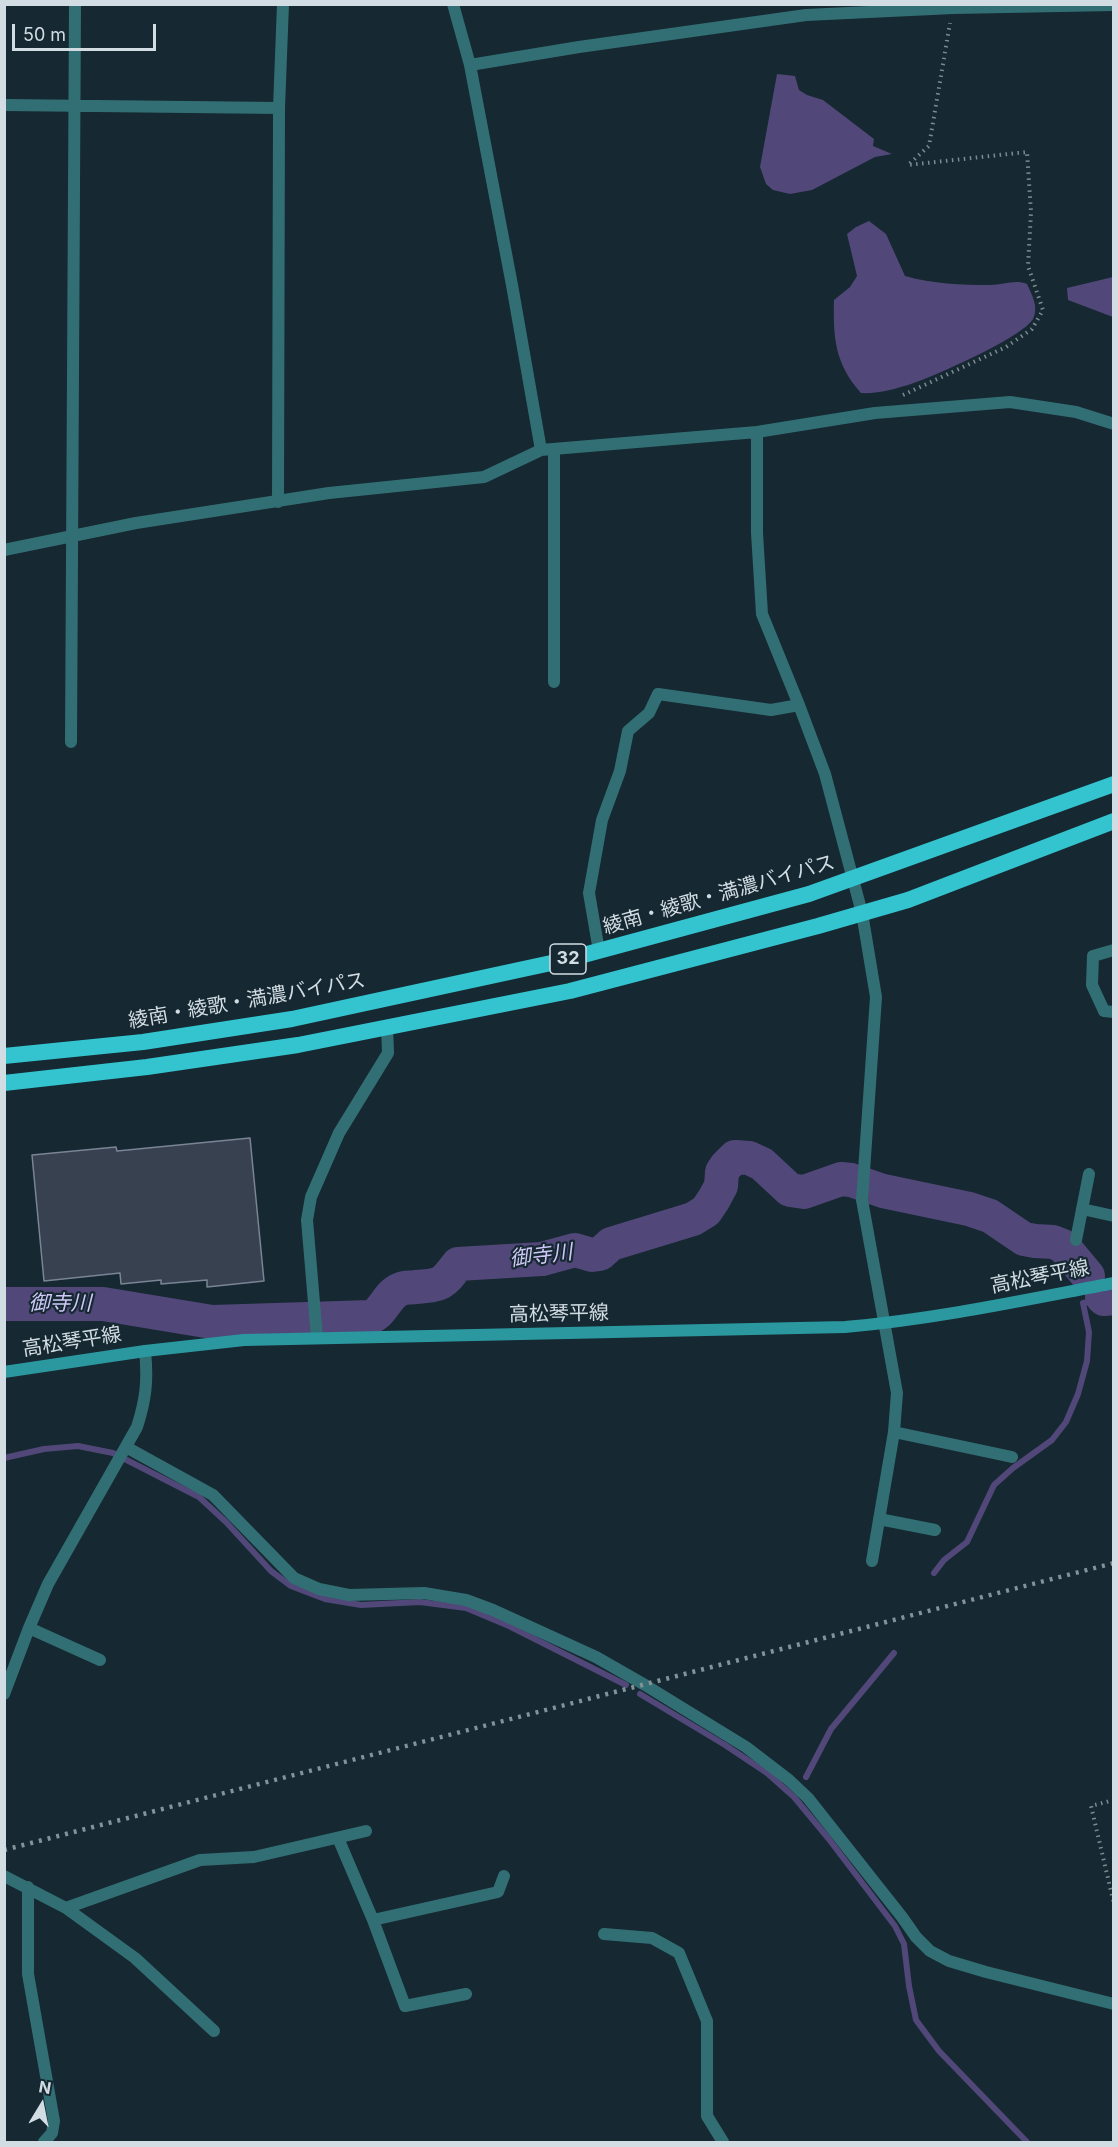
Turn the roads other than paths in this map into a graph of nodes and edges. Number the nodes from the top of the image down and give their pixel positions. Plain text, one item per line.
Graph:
1 (75, 4) edge
2 (283, 4) edge
3 (453, 4) edge
4 (1113, 5) edge
5 (470, 65) junction
6 (4, 105) edge
7 (74, 105) junction
8 (279, 108) junction
9 (1113, 424) edge
10 (757, 432) junction
11 (541, 450) junction
12 (554, 450) junction
13 (278, 502) junction
14 (73, 535) junction
15 (4, 550) edge
16 (554, 682) dead end
17 (799, 705) junction
18 (71, 742) dead end
19 (1113, 784) edge
20 (1113, 821) edge
21 (854, 878) junction
22 (862, 913) junction
23 (1113, 950) edge
24 (599, 951) junction
25 (1113, 1012) edge
26 (387, 1026) junction
27 (4, 1056) edge
28 (4, 1083) edge
29 (1089, 1174) dead end
30 (1082, 1209) junction
31 (1113, 1216) edge
32 (1076, 1240) dead end
33 (1113, 1283) edge
34 (884, 1323) junction
35 (316, 1326) junction
36 (145, 1351) junction
37 (4, 1372) edge
38 (894, 1432) junction
39 (122, 1454) junction
40 (1012, 1457) dead end
41 (879, 1519) junction
42 (935, 1530) dead end
43 (872, 1561) dead end
44 (29, 1628) junction
45 (100, 1660) dead end
46 (4, 1694) edge
47 (366, 1831) dead end
48 (338, 1838) junction
49 (4, 1876) edge
50 (504, 1876) dead end
51 (28, 1887) junction
52 (66, 1908) junction
53 (373, 1920) junction
54 (604, 1934) dead end
55 (466, 1994) dead end
56 (1113, 2004) edge
57 (214, 2031) dead end
58 (44, 2142) edge
59 (723, 2142) edge

1 - 7 street
2 - 8 street
3 - 5 street
4 - 5 street
5 - 11 street
6 - 7 street
7 - 8 street
7 - 14 street
8 - 13 street
9 - 10 street
10 - 12 street
10 - 17 street
11 - 12 street
11 - 13 street
12 - 16 street
13 - 14 street
14 - 15 street
14 - 18 street
17 - 21 street
17 - 24 street
19 - 21 highway, 綾南・綾歌・満濃バイパス / 32
20 - 22 highway, 32
21 - 22 street
21 - 24 highway, 綾南・綾歌・満濃バイパス / 32
22 - 26 highway, 32
22 - 34 street
23 - 25 street
24 - 27 highway, 綾南・綾歌・満濃バイパス / 32
26 - 28 highway, 32
26 - 35 street
29 - 30 street
30 - 31 street
30 - 32 street
33 - 34 main road, 高松琴平線
34 - 35 main road, 高松琴平線
34 - 38 street
35 - 36 main road, 高松琴平線
36 - 37 main road, 高松琴平線
36 - 39 street
38 - 40 street
38 - 41 street
39 - 44 street
39 - 56 street
41 - 42 street
41 - 43 street
44 - 45 street
44 - 46 street
47 - 48 street
48 - 52 street
48 - 53 street
49 - 51 street
50 - 53 street
51 - 52 street
51 - 58 street
52 - 57 street
53 - 55 street
54 - 59 street

